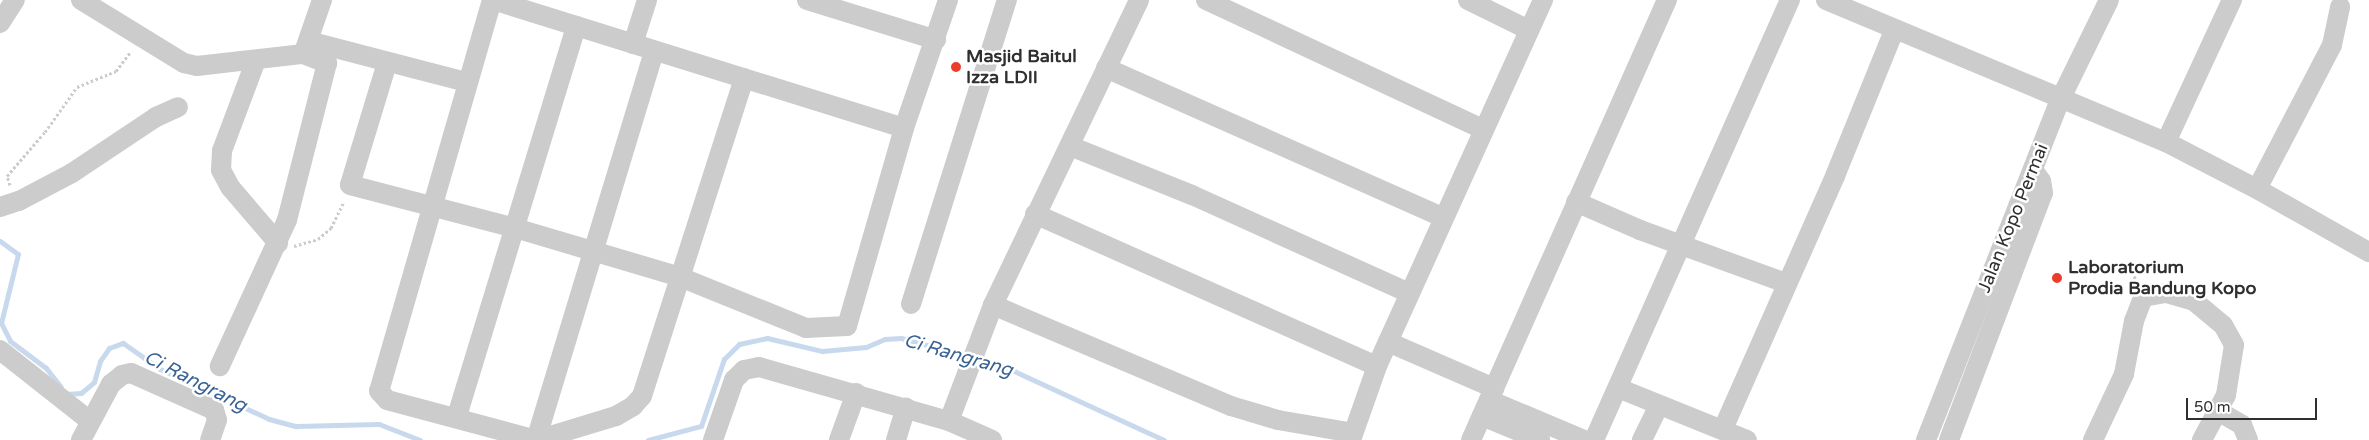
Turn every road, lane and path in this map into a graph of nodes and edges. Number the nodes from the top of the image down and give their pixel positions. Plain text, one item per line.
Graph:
1 (15, 0) edge
2 (82, 0) edge
3 (322, 0) edge
4 (492, 0) edge
5 (647, 0) edge
6 (807, 0) edge
7 (948, 0) edge
8 (1007, 0) edge
9 (1139, 0) edge
10 (1206, 0) edge
11 (1468, 0) edge
12 (1543, 0) edge
13 (1668, 0) edge
14 (1790, 0) edge
15 (1826, 0) edge
16 (2109, 0) edge
17 (2232, 0) edge
18 (2337, 2) edge
19 (0, 23) edge
20 (576, 26) junction
21 (1529, 30) junction
22 (1894, 31) junction
23 (142, 36) junction
24 (936, 40) junction
25 (633, 44) junction
26 (306, 47) junction
27 (654, 51) junction
28 (256, 60) junction
29 (387, 63) junction
30 (1106, 68) junction
31 (744, 78) junction
32 (467, 82) junction
33 (2060, 100) junction
34 (178, 106) dead end
35 (904, 128) junction
36 (1483, 129) junction
37 (2166, 142) junction
38 (1070, 146) junction
39 (2034, 171) junction
40 (7, 176) dead end
41 (2257, 189) junction
42 (347, 195) dead end
43 (1576, 202) junction
44 (430, 205) junction
45 (0, 207) edge
46 (1035, 214) junction
47 (1442, 217) junction
48 (515, 228) junction
49 (2008, 234) junction
50 (2027, 242) junction
51 (278, 243) junction
52 (1681, 245) junction
53 (2369, 252) edge
54 (594, 254) junction
55 (680, 277) junction
56 (1786, 283) junction
57 (1409, 293) junction
58 (911, 304) dead end
59 (993, 305) junction
60 (1388, 342) junction
61 (2, 356) edge
62 (1958, 356) junction
63 (1979, 362) junction
64 (220, 366) dead end
65 (1377, 366) junction
66 (1618, 388) junction
67 (856, 393) junction
68 (1488, 401) junction
69 (1659, 405) junction
70 (906, 408) junction
71 (2218, 411) junction
72 (457, 416) junction
73 (90, 421) junction
74 (949, 421) junction
75 (1723, 429) junction
76 (1531, 430) edge
77 (1352, 437) edge
78 (81, 440) edge
79 (210, 440) edge
80 (536, 440) edge
81 (713, 440) edge
82 (840, 440) edge
83 (896, 440) edge
84 (992, 440) edge
85 (1471, 440) edge
86 (1584, 440) edge
87 (1594, 440) edge
88 (1642, 440) edge
89 (1747, 440) edge
90 (1926, 440) edge
91 (1948, 440) edge
92 (2093, 440) edge
93 (2202, 440) edge
94 (2248, 440) edge

1 - 19 street
2 - 23 street
3 - 26 street
4 - 20 street
4 - 32 street
5 - 25 street
6 - 24 street
7 - 24 street
8 - 58 street
9 - 30 street
10 - 36 street
11 - 21 street
12 - 21 street
13 - 43 street
14 - 52 street
15 - 22 street
16 - 33 street, Jalan Kopo Permai
17 - 37 street
18 - 41 street
20 - 25 street
20 - 48 street
21 - 36 street
22 - 33 street
22 - 56 street
23 - 28 street
23 - 40 path
24 - 35 street
25 - 27 street
26 - 28 street
26 - 29 street
26 - 51 street
27 - 31 street
27 - 54 street
28 - 51 street
29 - 32 street
29 - 44 street
30 - 38 street
30 - 47 street
31 - 35 street
31 - 55 street
32 - 44 street
33 - 37 street
33 - 39 street, Jalan Kopo Permai
34 - 45 street
35 - 55 street
36 - 47 street
37 - 41 street
38 - 46 street
38 - 57 street
39 - 49 street, Jalan Kopo Permai
39 - 50 street
41 - 53 street
42 - 51 path
43 - 52 street
43 - 68 street
44 - 48 street
44 - 72 street
46 - 59 street
46 - 65 street
47 - 57 street
48 - 54 street
48 - 72 street
49 - 50 street
49 - 62 street, Jalan Kopo Permai
50 - 63 street
51 - 64 street
52 - 56 street
52 - 66 street
54 - 55 street
54 - 80 street
55 - 80 street
56 - 75 street
57 - 60 street
59 - 74 street
59 - 77 street
60 - 65 street
60 - 68 street
61 - 73 street
62 - 63 street
62 - 90 street, Jalan Kopo Permai
63 - 91 street
65 - 77 street
66 - 69 street
66 - 87 street
67 - 70 street
67 - 81 street
67 - 82 street
68 - 76 street
68 - 85 street
69 - 75 street
69 - 88 street
70 - 74 street
70 - 83 street
71 - 92 street
71 - 93 street
71 - 94 street
72 - 80 street
73 - 78 street
73 - 79 street
74 - 84 street
75 - 89 street
76 - 86 street

